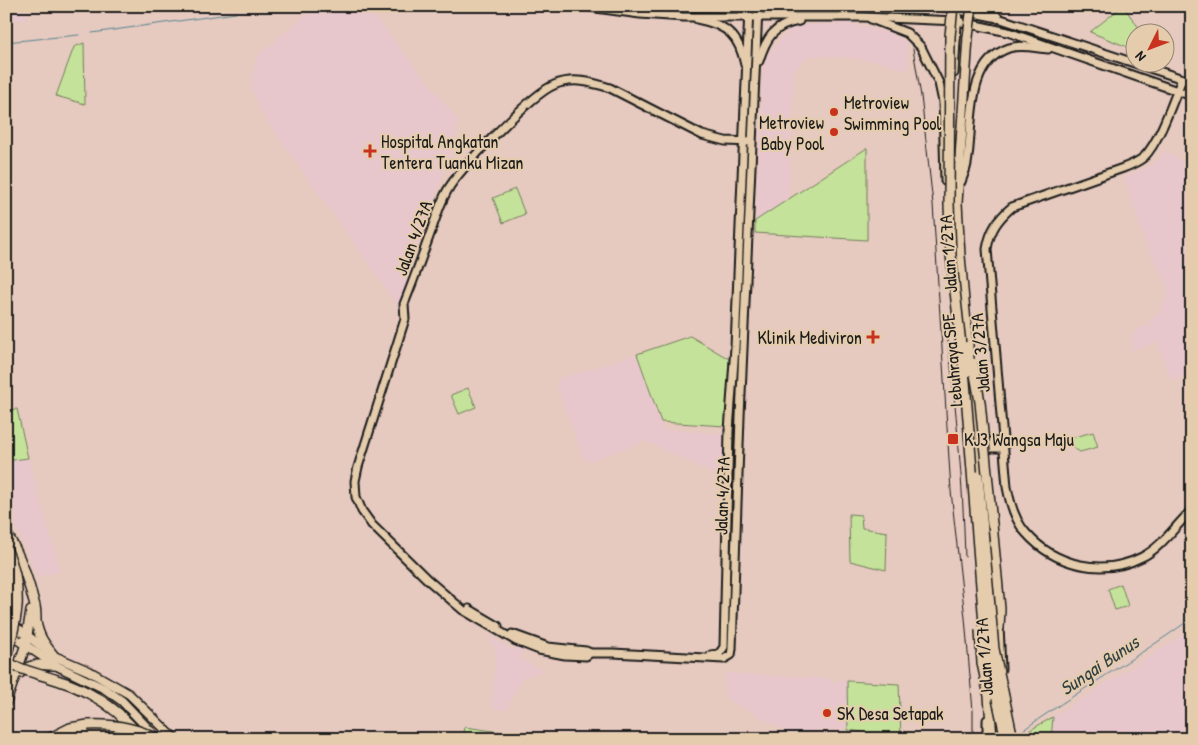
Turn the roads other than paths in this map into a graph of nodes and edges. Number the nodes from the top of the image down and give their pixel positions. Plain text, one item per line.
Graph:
1 (581, 6) edge
2 (648, 6) edge
3 (826, 6) edge
4 (940, 6) edge
5 (988, 6) edge
6 (603, 7) edge
7 (957, 7) edge
8 (758, 8) junction
9 (972, 8) edge
10 (749, 13) junction
11 (684, 17) junction
12 (758, 17) junction
13 (863, 17) junction
14 (816, 18) junction
15 (998, 18) junction
16 (957, 20) junction
17 (970, 22) junction
18 (956, 32) junction
19 (969, 35) junction
20 (1058, 49) junction
21 (756, 70) junction
22 (747, 75) junction
23 (1181, 80) junction
24 (1192, 82) edge
25 (1177, 91) junction
26 (1192, 96) edge
27 (748, 142) junction
28 (945, 181) junction
29 (961, 182) junction
30 (968, 346) junction
31 (978, 434) junction
32 (1003, 445) junction
33 (981, 461) junction
34 (1192, 510) edge
35 (6, 533) edge
36 (6, 548) edge
37 (979, 560) junction
38 (6, 566) edge
39 (31, 596) junction
40 (6, 620) edge
41 (6, 627) edge
42 (999, 628) junction
43 (6, 632) edge
44 (27, 642) junction
45 (6, 656) edge
46 (54, 656) junction
47 (6, 662) edge
48 (54, 666) junction
49 (16, 672) junction
50 (13, 683) junction
51 (6, 702) edge
52 (88, 728) junction
53 (48, 739) edge
54 (62, 739) edge
55 (142, 739) edge
56 (157, 739) edge
57 (175, 739) edge
58 (987, 739) edge
59 (992, 739) edge
60 (1001, 739) edge
61 (1006, 739) edge
62 (1013, 739) edge

1 - 6 main road
2 - 10 main road
3 - 8 main road
4 - 7 main road
5 - 15 main road
6 - 11 main road
7 - 9 main road
7 - 16 main road, Jalan 1/27A
7 - 37 highway, Lebuhraya SPE, bridge
8 - 10 main road
8 - 12 main road, Jalan 4/27A
9 - 15 main road
9 - 17 main road, Jalan 1/27A
9 - 30 highway, Lebuhraya SPE, bridge
10 - 11 main road
10 - 12 main road
10 - 22 main road, Jalan 4/27A
11 - 22 main road
12 - 14 main road
12 - 21 main road, Jalan 4/27A
13 - 14 main road
13 - 16 main road
13 - 28 main road
14 - 21 main road
15 - 23 main road
16 - 17 main road
16 - 18 main road, Jalan 1/27A
17 - 19 main road, Jalan 1/27A
17 - 20 main road
18 - 19 main road
18 - 28 main road, Jalan 1/27A
19 - 29 main road, Jalan 1/27A
20 - 25 main road
20 - 29 main road
21 - 27 main road, Jalan 4/27A
22 - 27 main road, Jalan 4/27A
23 - 24 main road
23 - 25 main road, Jalan 3/27A
25 - 26 main road
25 - 32 main road, Jalan 3/27A
27 - 27 main road, Jalan 4/27A
28 - 58 main road, Jalan 1/27A
29 - 31 main road, Jalan 1/27A
30 - 42 highway, bridge
30 - 62 highway, Lebuhraya SPE, bridge
31 - 32 main road
31 - 33 main road, Jalan 1/27A
32 - 33 main road
32 - 34 main road, Jalan 3/27A
33 - 42 main road, Jalan 1/27A
35 - 39 highway
36 - 45 highway, bridge
37 - 59 highway, bridge
37 - 61 highway, Lebuhraya SPE, bridge
38 - 41 highway, bridge
39 - 44 highway
39 - 46 highway
40 - 44 main road
42 - 60 main road, Jalan 1/27A
43 - 44 main road
44 - 46 main road
44 - 48 main road
44 - 49 highway
45 - 49 highway
46 - 57 main road
47 - 55 highway, bridge
48 - 50 highway
48 - 56 main road
49 - 50 highway
50 - 51 highway
52 - 53 highway
52 - 54 highway
52 - 55 highway
52 - 56 highway, bridge

